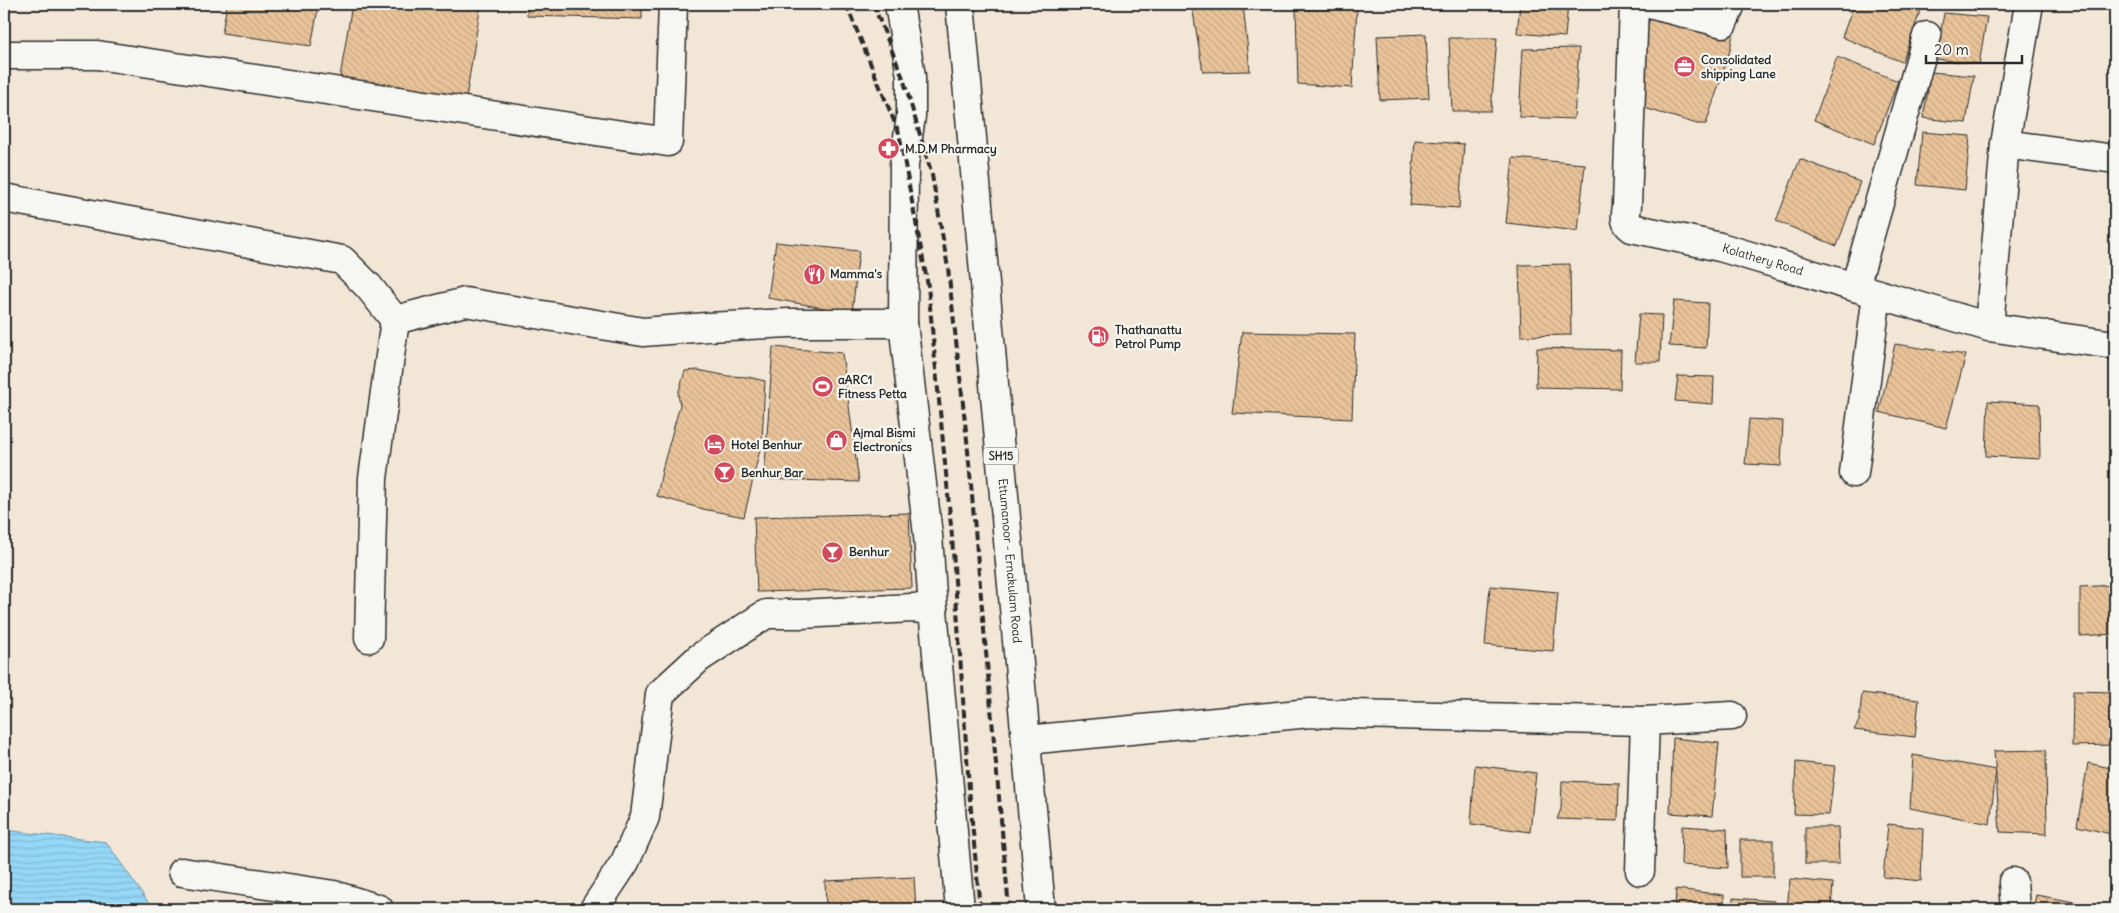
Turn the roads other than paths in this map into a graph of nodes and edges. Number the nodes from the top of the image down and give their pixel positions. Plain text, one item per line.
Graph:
1 (673, 4) edge
2 (898, 4) edge
3 (960, 4) edge
4 (1634, 4) edge
5 (1649, 4) edge
6 (1731, 4) edge
7 (2029, 4) edge
8 (1927, 36) dead end
9 (4, 55) edge
10 (2005, 144) junction
11 (2115, 159) edge
12 (4, 198) edge
13 (1866, 290) junction
14 (395, 320) junction
15 (903, 323) junction
16 (1989, 327) junction
17 (2115, 345) edge
18 (1854, 473) dead end
19 (933, 610) junction
20 (369, 638) dead end
21 (1732, 716) dead end
22 (1645, 721) junction
23 (1026, 740) junction
24 (182, 872) dead end
25 (1640, 872) dead end
26 (2013, 882) dead end
27 (379, 909) edge
28 (594, 909) edge
29 (960, 909) edge
30 (1041, 909) edge
31 (2015, 909) edge

1 - 9 street
2 - 15 street
3 - 23 street, Ettumanoor - Ernakulam Road / SH15
4 - 13 street, Kolathery Road
5 - 6 street
7 - 10 street
8 - 13 street
10 - 11 street
10 - 16 street
12 - 14 street
13 - 16 street, Kolathery Road
13 - 18 street
14 - 15 street
14 - 20 street
15 - 19 street
16 - 17 street, Kolathery Road
19 - 28 street
19 - 29 street
21 - 22 street
22 - 23 street
22 - 25 street
23 - 30 street, Ettumanoor - Ernakulam Road / SH15
24 - 27 street
26 - 31 street

